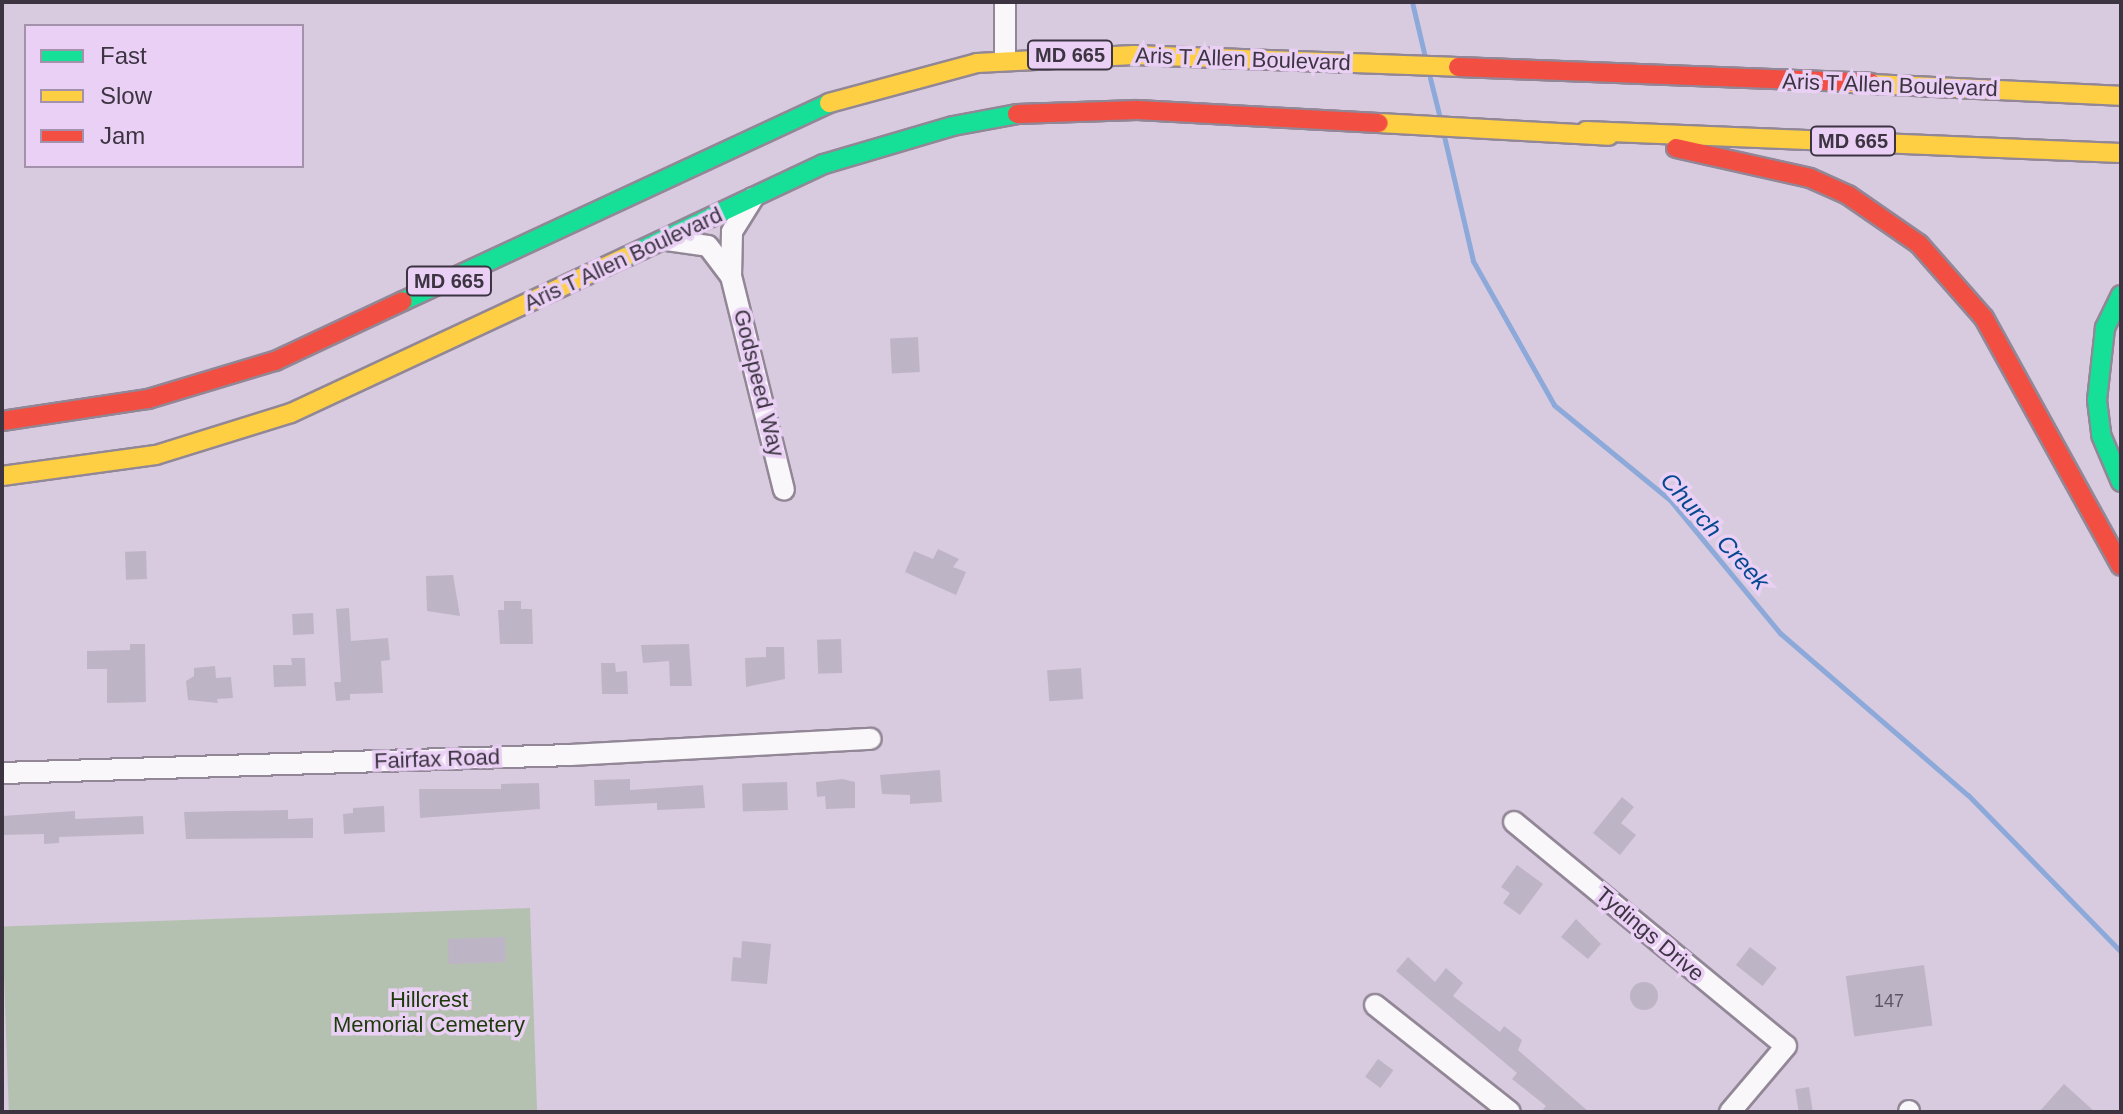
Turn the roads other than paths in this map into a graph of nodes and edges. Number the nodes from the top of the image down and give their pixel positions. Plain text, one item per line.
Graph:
1 (1005, 2) edge
2 (1005, 60) junction
3 (2121, 78) edge
4 (1849, 83) junction
5 (2121, 96) edge
6 (1577, 131) junction
7 (2121, 153) edge
8 (753, 197) junction
9 (661, 239) junction
10 (731, 276) junction
11 (2121, 295) edge
12 (2, 421) edge
13 (2, 476) edge
14 (2121, 482) edge
15 (784, 490) dead end
16 (2121, 566) edge
17 (871, 739) dead end
18 (2, 773) edge
19 (1514, 822) dead end
20 (1375, 1005) dead end
21 (1510, 1112) edge
22 (1730, 1112) edge

1 - 2 street
2 - 4 main road, Aris T Allen Boulevard / MD 665
2 - 12 main road, Aris T Allen Boulevard / MD 665
3 - 4 main road
4 - 5 main road, Aris T Allen Boulevard / MD 665
6 - 7 main road, Aris T Allen Boulevard / MD 665
6 - 8 main road, Aris T Allen Boulevard / MD 665
6 - 16 main road
8 - 9 main road, Aris T Allen Boulevard / MD 665
8 - 10 street, Godspeed Way
9 - 10 street, Godspeed Way
9 - 13 main road, Aris T Allen Boulevard / MD 665
10 - 15 street, Godspeed Way
11 - 14 main road
17 - 18 street, Fairfax Road
19 - 22 street, Tydings Drive
20 - 21 street

